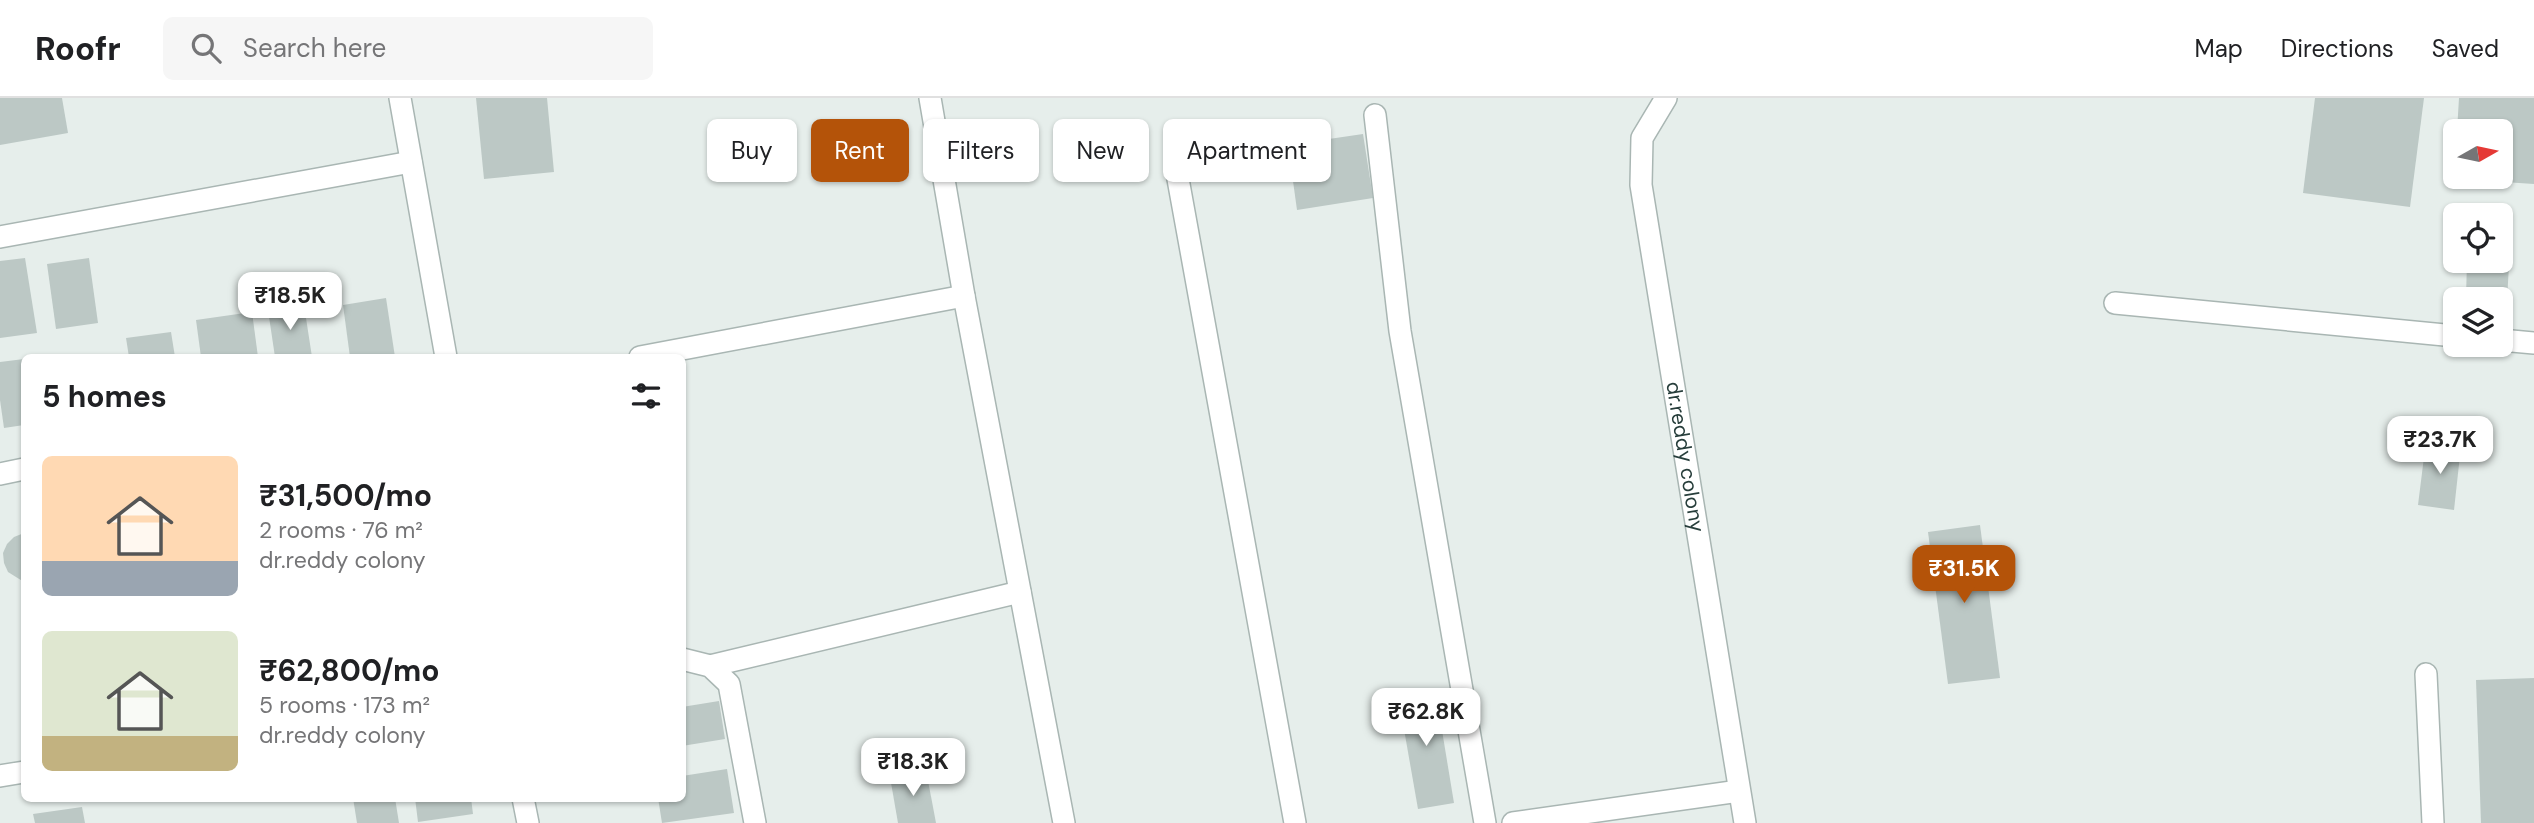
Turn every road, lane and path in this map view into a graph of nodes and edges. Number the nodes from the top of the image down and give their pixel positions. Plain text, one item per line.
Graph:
1 (400, 98) edge
2 (930, 98) edge
3 (1666, 98) edge
4 (1375, 115) dead end
5 (411, 162) junction
6 (1179, 182) edge
7 (0, 237) edge
8 (964, 296) junction
9 (2115, 303) dead end
10 (2443, 335) edge
11 (2513, 341) edge
12 (2534, 343) edge
13 (445, 354) edge
14 (656, 354) edge
15 (21, 470) edge
16 (0, 474) edge
17 (1020, 592) junction
18 (686, 660) edge
19 (710, 666) junction
20 (2426, 674) dead end
21 (21, 772) edge
22 (0, 776) edge
23 (1739, 791) junction
24 (524, 802) edge
25 (528, 823) edge
26 (755, 823) edge
27 (1064, 823) edge
28 (1295, 823) edge
29 (1485, 823) edge
30 (1513, 823) edge
31 (1745, 823) edge
32 (2433, 823) edge

1 - 5 street
2 - 8 street
3 - 23 street, dr.reddy colony
4 - 29 street
5 - 7 street
5 - 13 street
6 - 28 street
8 - 14 street
8 - 17 street
9 - 10 street
11 - 12 street
15 - 16 street
17 - 19 street
17 - 27 street
18 - 19 street
19 - 26 street
20 - 32 street
21 - 22 street
23 - 30 street
23 - 31 street, dr.reddy colony
24 - 25 street

